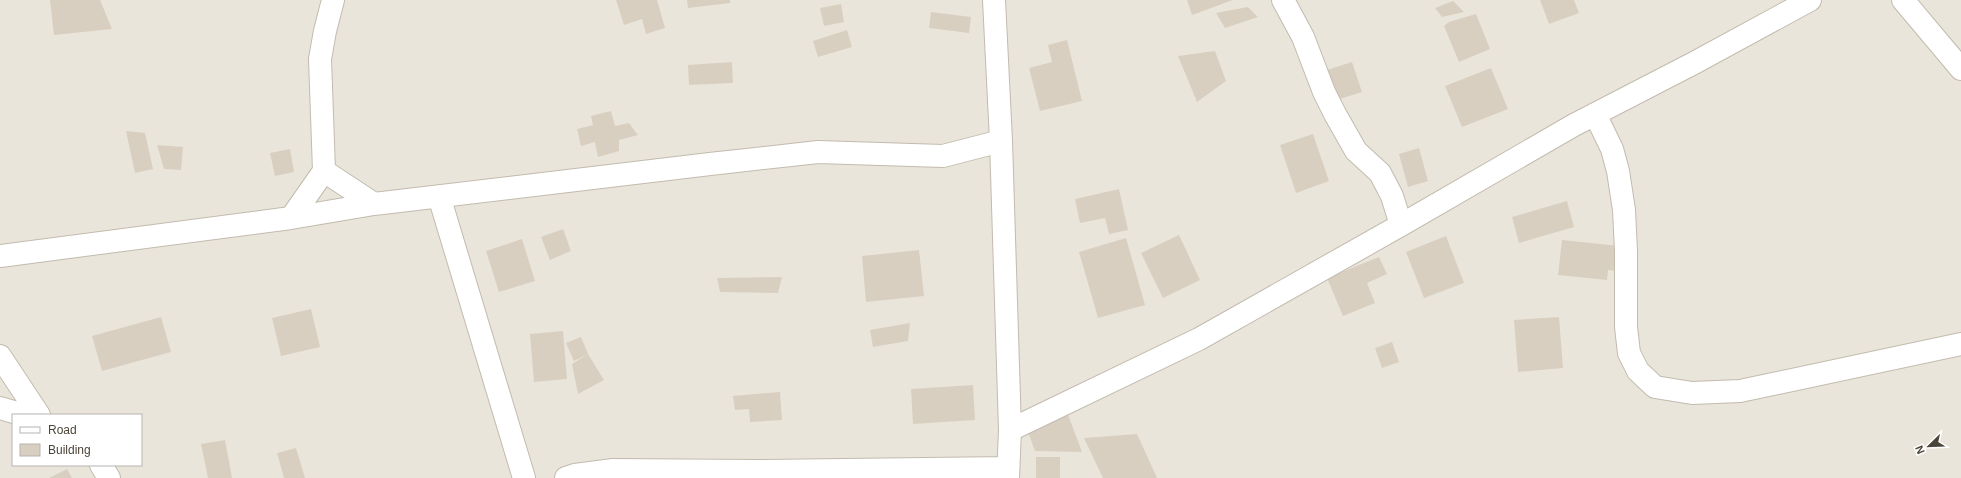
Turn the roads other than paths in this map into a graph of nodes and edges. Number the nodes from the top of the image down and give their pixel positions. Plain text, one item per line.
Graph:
1 (333, 0) edge
2 (994, 0) edge
3 (1283, 0) edge
4 (1810, 0) edge
5 (1903, 0) edge
6 (1961, 69) edge
7 (1594, 114) junction
8 (1001, 141) junction
9 (324, 171) junction
10 (439, 196) junction
11 (374, 204) junction
12 (292, 218) junction
13 (1401, 225) junction
14 (0, 256) edge
15 (1961, 344) edge
16 (0, 356) edge
17 (0, 408) edge
18 (21, 414) edge
19 (38, 414) edge
20 (1010, 430) junction
21 (102, 466) edge
22 (1008, 473) edge
23 (109, 478) edge
24 (524, 478) edge
25 (566, 478) edge

1 - 9 street
2 - 8 street
3 - 13 street
4 - 7 street
5 - 6 street
7 - 13 street
7 - 15 street
8 - 10 street
8 - 20 street
9 - 11 street
9 - 12 street
10 - 11 street
10 - 24 street
11 - 12 street
12 - 14 street
13 - 20 street
16 - 19 street
17 - 18 street
20 - 22 street
21 - 23 street
22 - 25 street

